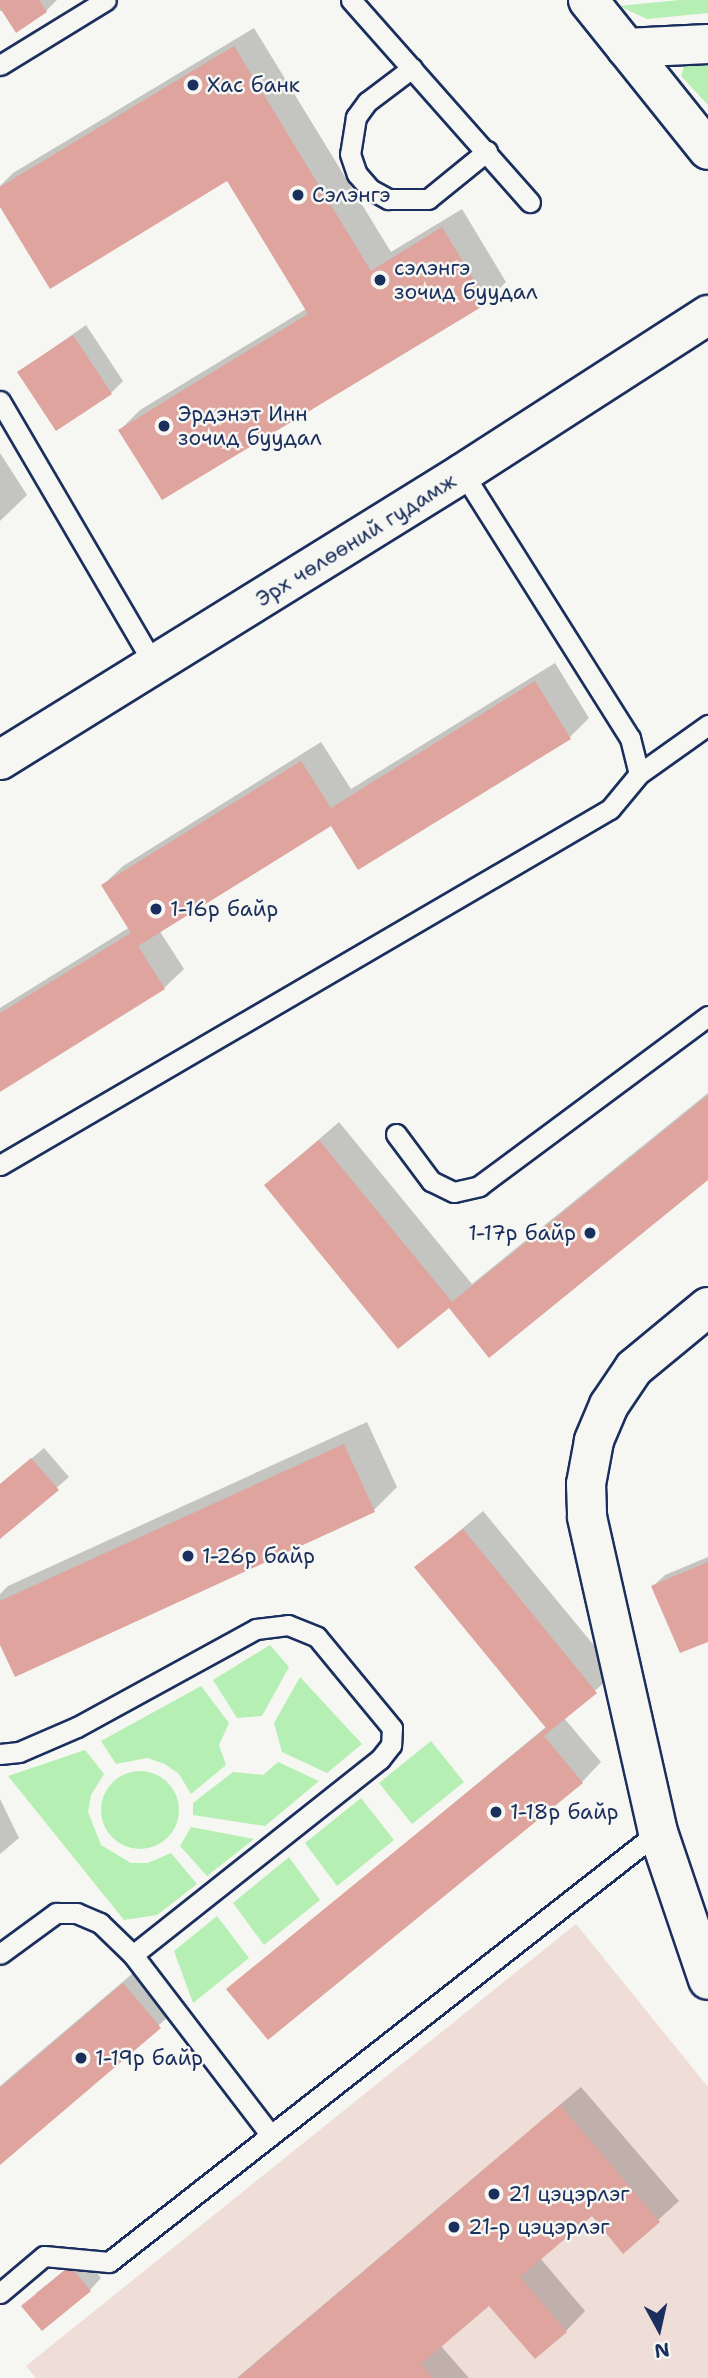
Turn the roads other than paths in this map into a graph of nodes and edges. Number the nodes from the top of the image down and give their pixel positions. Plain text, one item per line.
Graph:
1 (106, 0) edge
2 (351, 0) edge
3 (588, 0) edge
4 (75, 9) edge
5 (708, 44) edge
6 (626, 48) junction
7 (0, 65) edge
8 (412, 68) junction
9 (708, 150) edge
10 (487, 151) junction
11 (530, 202) dead end
12 (708, 314) edge
13 (0, 401) edge
14 (463, 473) junction
15 (154, 665) junction
16 (708, 725) edge
17 (0, 760) edge
18 (639, 774) junction
19 (708, 1016) edge
20 (396, 1134) dead end
21 (0, 1165) edge
22 (708, 1307) edge
23 (0, 1754) edge
24 (658, 1832) junction
25 (0, 1954) edge
26 (133, 1955) junction
27 (708, 1980) edge
28 (269, 2133) junction
29 (0, 2293) edge

1 - 4 lane
2 - 8 lane
3 - 6 street
4 - 7 lane
5 - 6 street
6 - 9 street
8 - 10 lane
8 - 10 lane
10 - 11 lane
12 - 14 street, Эрх чөлөөний гудамж
13 - 15 lane
14 - 15 street, Эрх чөлөөний гудамж
14 - 18 lane
15 - 17 street, Эрх чөлөөний гудамж
16 - 18 lane
18 - 21 lane
19 - 20 lane
22 - 24 street
23 - 26 lane
24 - 27 street
24 - 28 lane
25 - 26 lane
26 - 28 lane
28 - 29 lane

